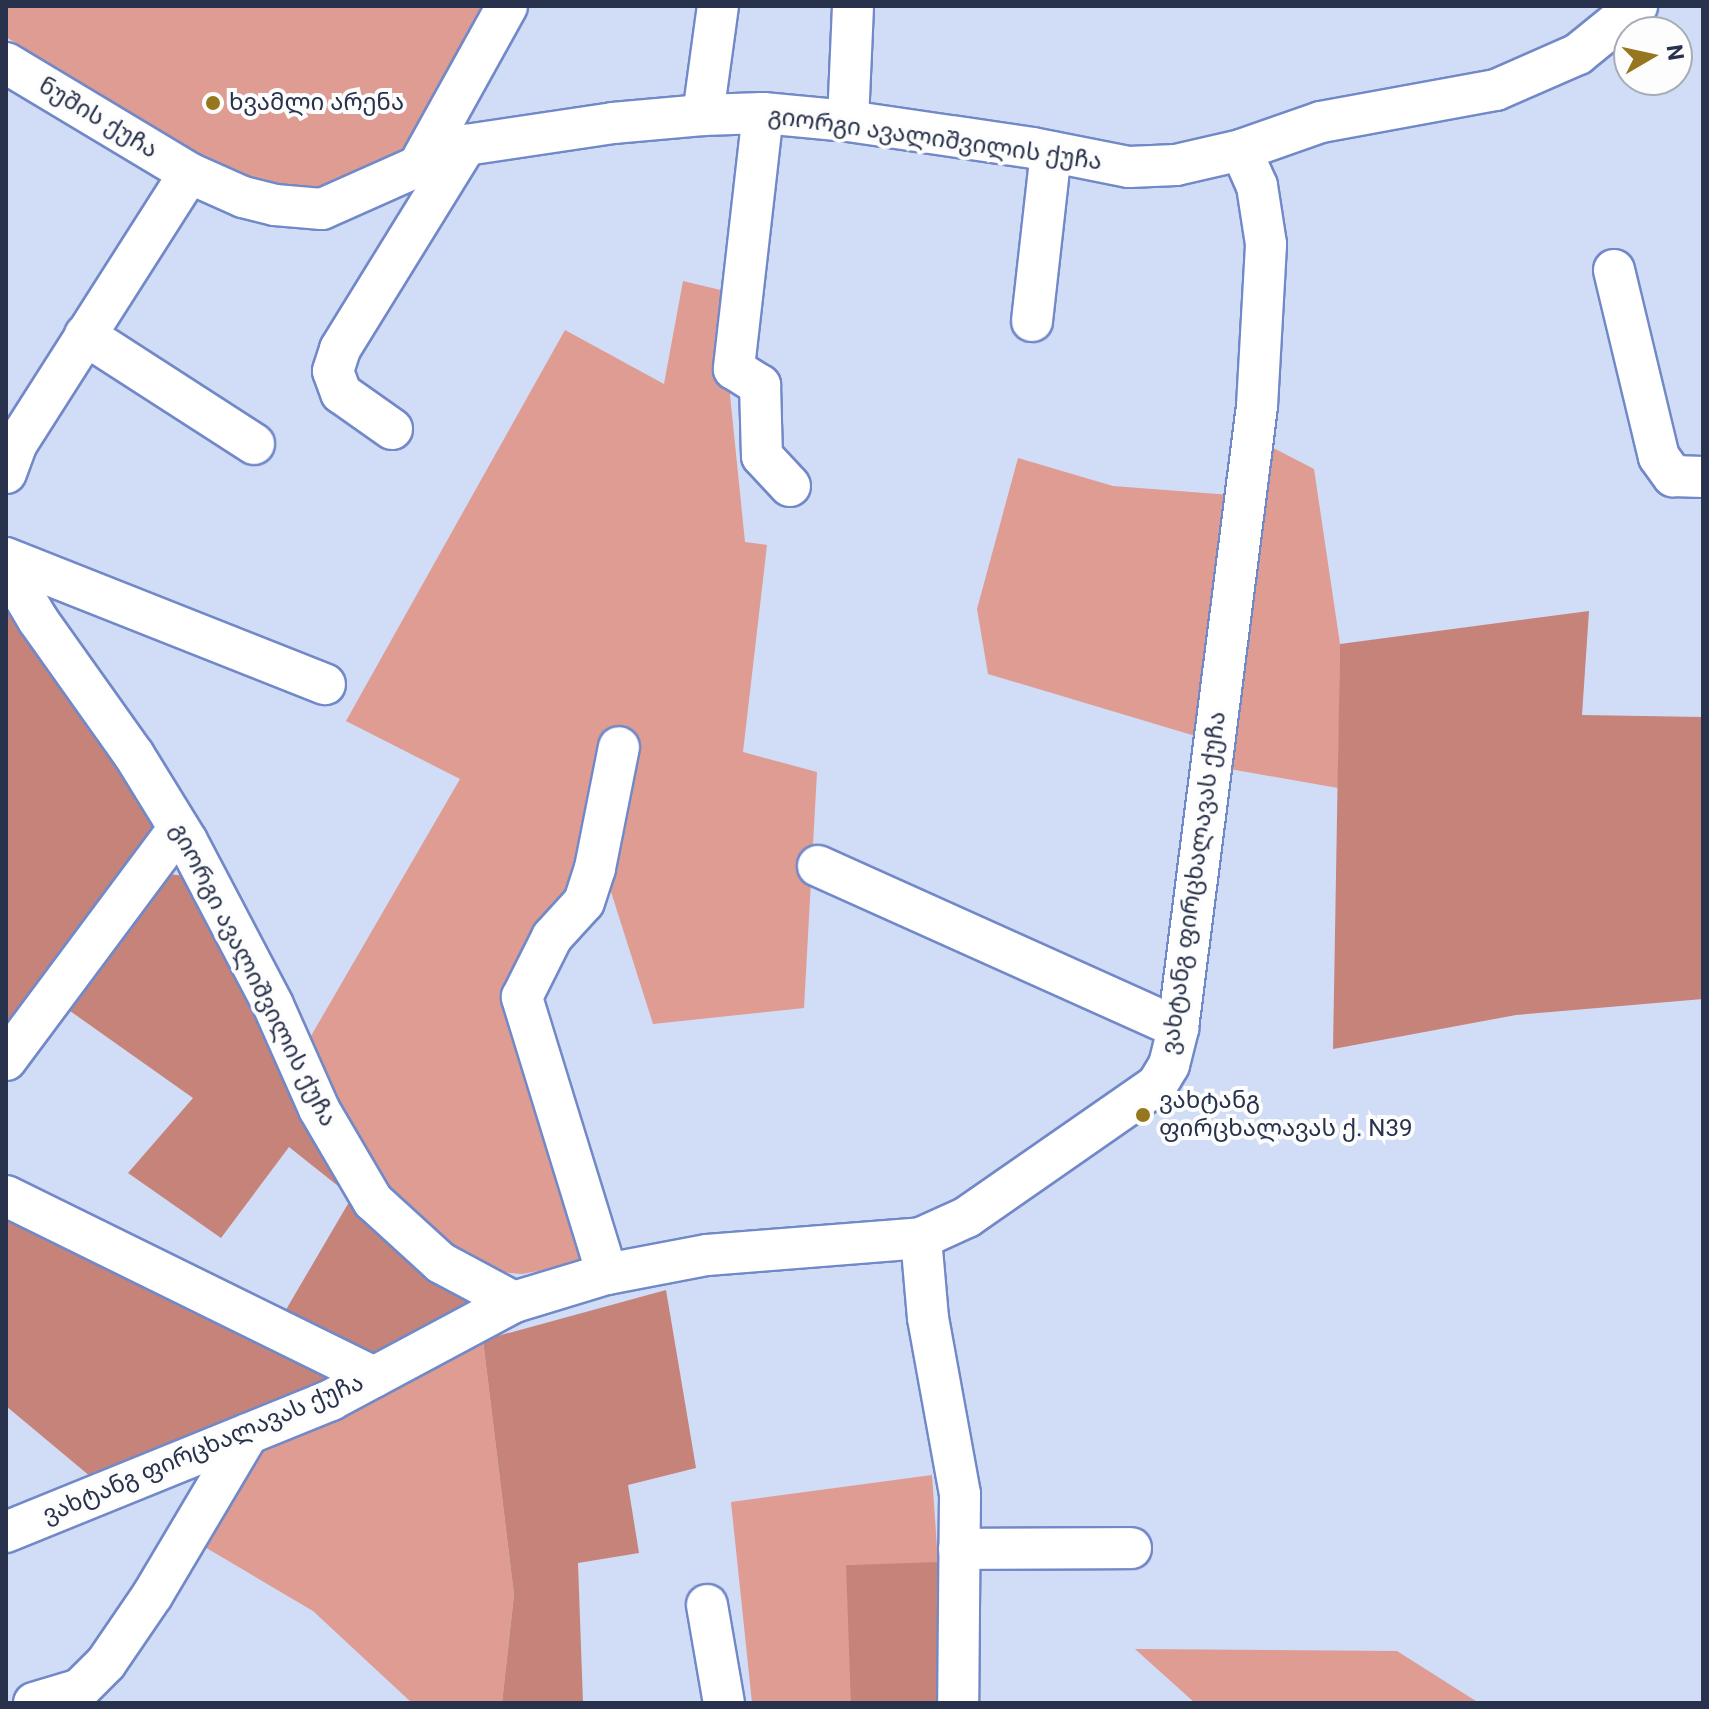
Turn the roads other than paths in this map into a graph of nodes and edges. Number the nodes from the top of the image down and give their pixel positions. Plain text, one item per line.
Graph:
1 (507, 6) edge
2 (718, 6) edge
3 (853, 6) edge
4 (1637, 6) edge
5 (6, 63) edge
6 (763, 113) junction
7 (703, 115) junction
8 (848, 121) junction
9 (466, 145) junction
10 (1241, 150) junction
11 (1051, 152) junction
12 (420, 163) junction
13 (189, 173) junction
14 (1614, 270) dead end
15 (1032, 321) dead end
16 (85, 335) junction
17 (392, 429) dead end
18 (254, 444) dead end
19 (6, 473) edge
20 (1703, 477) edge
21 (790, 486) dead end
22 (6, 558) edge
23 (6, 566) edge
24 (325, 684) dead end
25 (619, 747) dead end
26 (179, 828) junction
27 (818, 866) dead end
28 (1178, 1028) junction
29 (6, 1060) edge
30 (6, 1196) edge
31 (921, 1238) junction
32 (607, 1274) junction
33 (514, 1302) junction
34 (374, 1377) junction
35 (248, 1434) junction
36 (6, 1532) edge
37 (1131, 1548) dead end
38 (959, 1549) junction
39 (707, 1605) dead end
40 (89, 1696) edge
41 (34, 1703) edge
42 (724, 1703) edge
43 (958, 1703) edge

1 - 12 street
2 - 7 street
3 - 8 street
4 - 10 street, გიორგი ავალიშვილის ქუჩა
5 - 13 street, ნუშის ქუჩა
6 - 7 street, გიორგი ავალიშვილის ქუჩა
6 - 8 street, გიორგი ავალიშვილის ქუჩა
6 - 21 street
7 - 9 street, გიორგი ავალიშვილის ქუჩა
8 - 11 street, გიორგი ავალიშვილის ქუჩა
9 - 12 street, გიორგი ავალიშვილის ქუჩა
9 - 17 street
10 - 11 street, გიორგი ავალიშვილის ქუჩა
10 - 28 street, ვახტანგ ფირცხალავას ქუჩა
11 - 15 street
12 - 13 street, გიორგი ავალიშვილის ქუჩა
13 - 16 street
14 - 20 street
16 - 18 street
16 - 19 street
22 - 24 street
23 - 26 street, გიორგი ავალიშვილის ქუჩა
25 - 32 street
26 - 29 street
26 - 33 street, გიორგი ავალიშვილის ქუჩა
27 - 28 street
28 - 31 street, ვახტანგ ფირცხალავას ქუჩა
30 - 34 street
31 - 32 street, ვახტანგ ფირცხალავას ქუჩა
31 - 38 street
32 - 33 street, ვახტანგ ფირცხალავას ქუჩა
33 - 34 street, ვახტანგ ფირცხალავას ქუჩა
34 - 35 street, ვახტანგ ფირცხალავას ქუჩა
35 - 36 street, ვახტანგ ფირცხალავას ქუჩა
35 - 40 street
37 - 38 street
38 - 43 street
39 - 42 street
40 - 41 street

